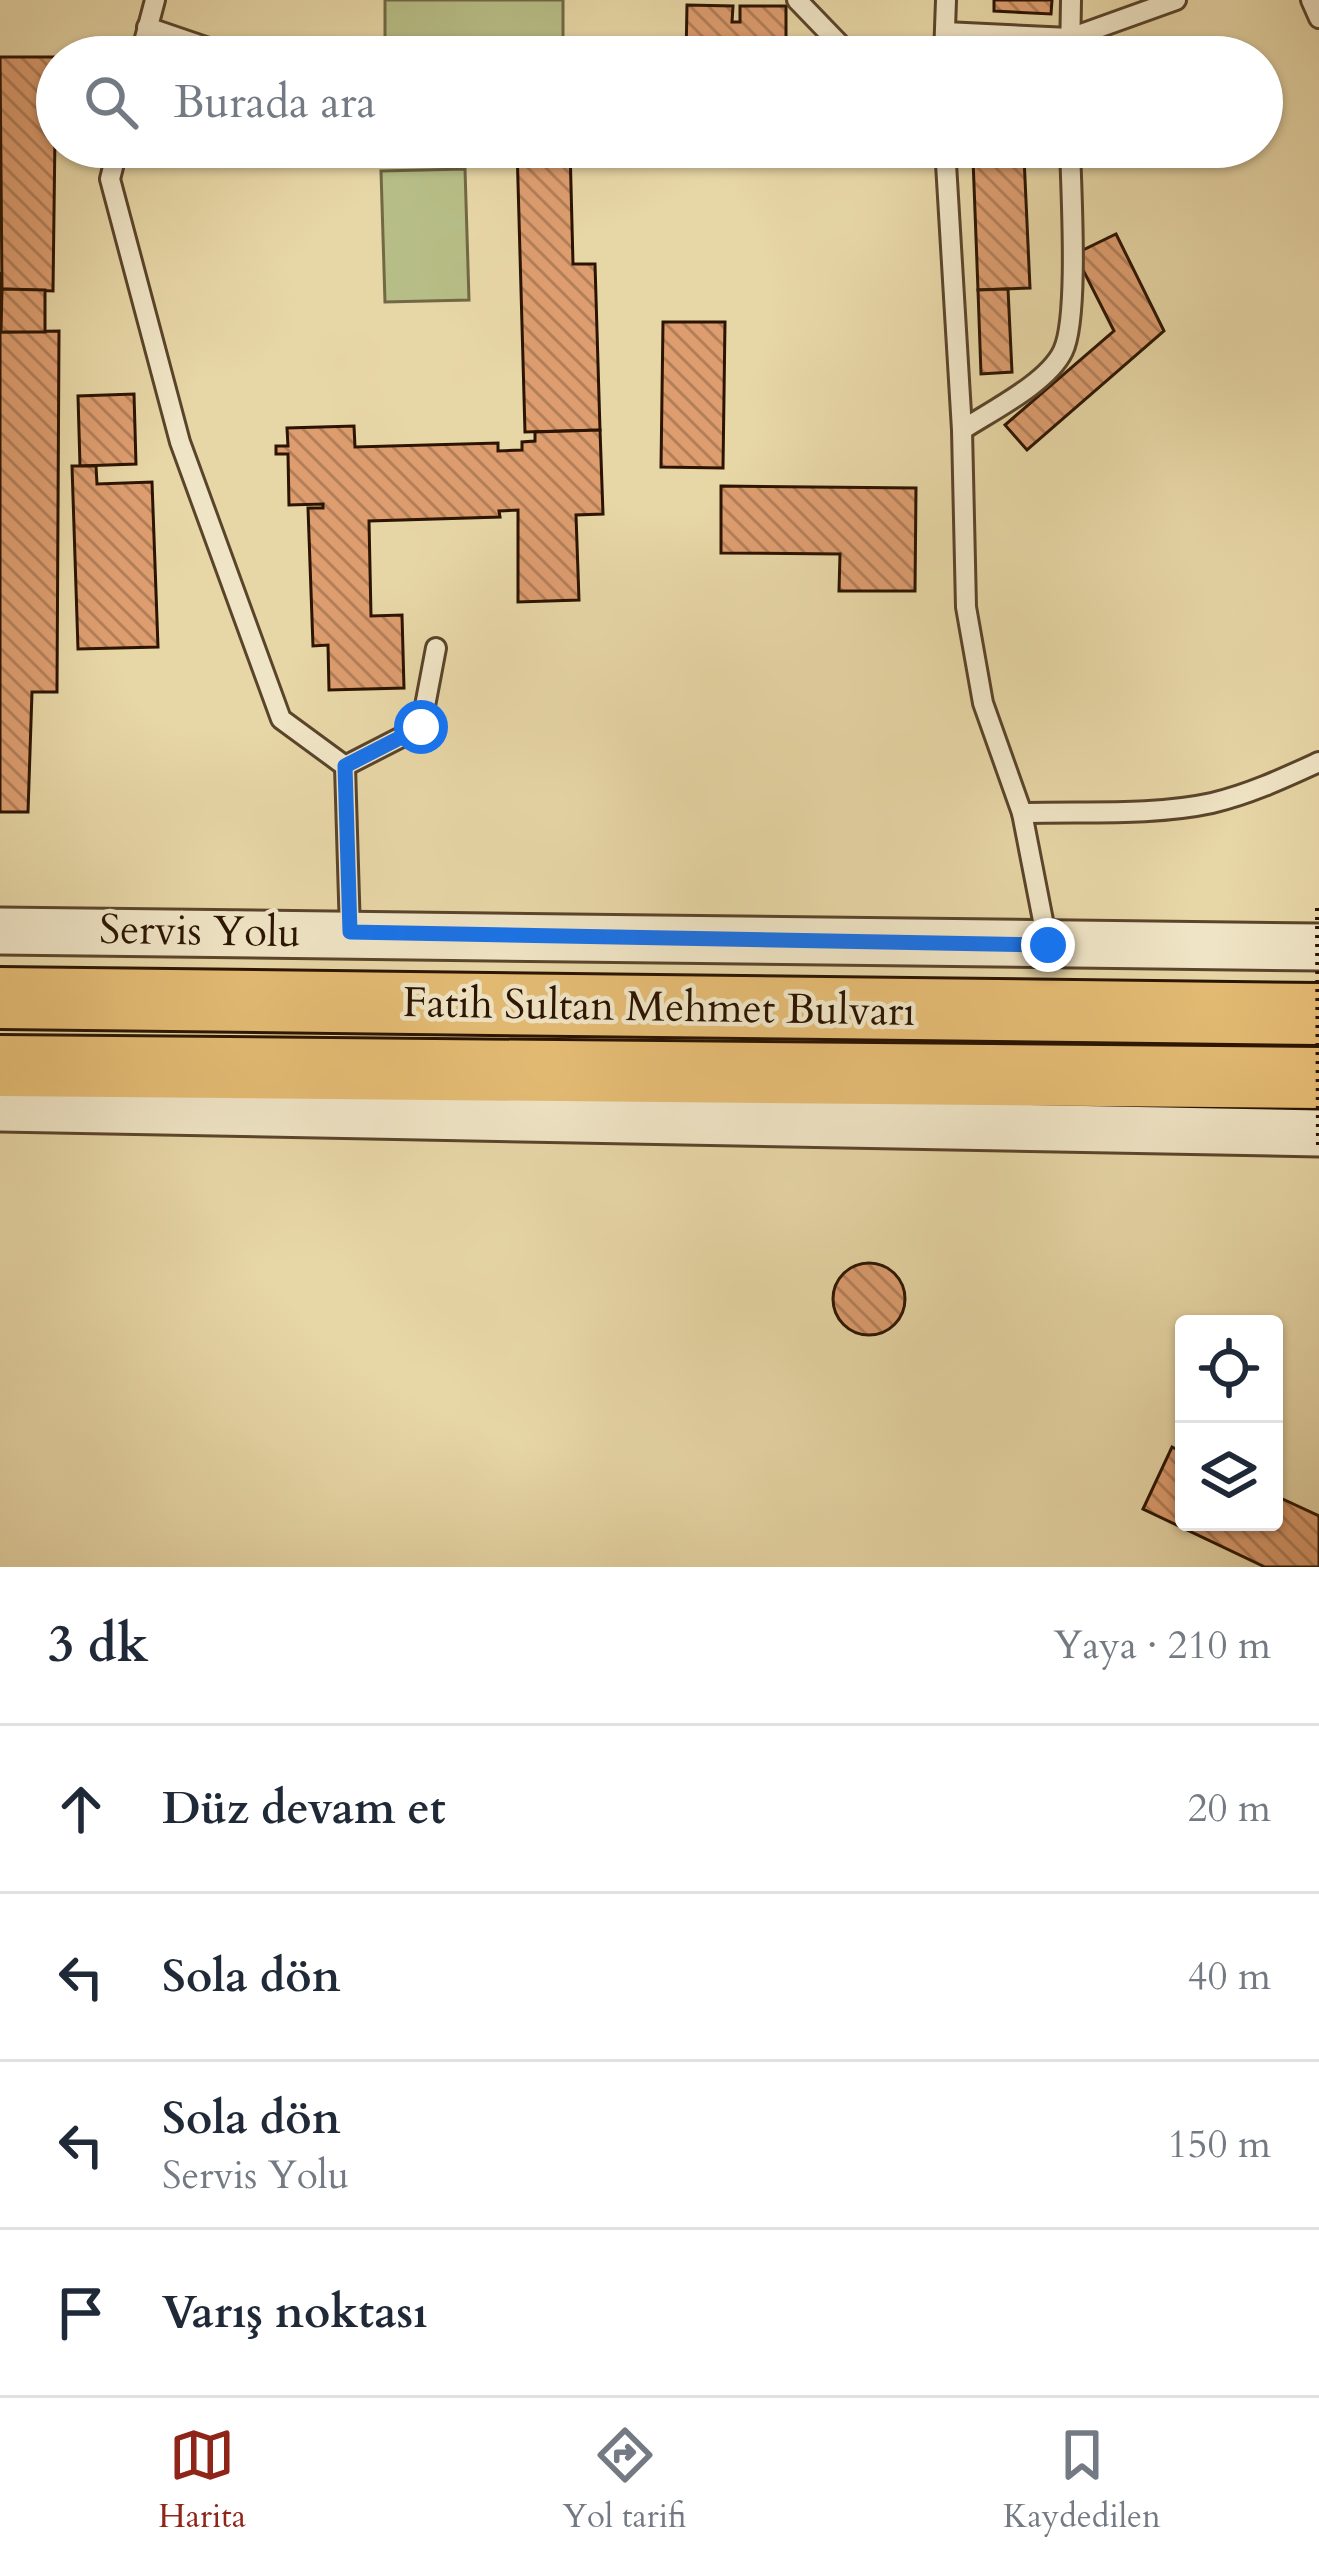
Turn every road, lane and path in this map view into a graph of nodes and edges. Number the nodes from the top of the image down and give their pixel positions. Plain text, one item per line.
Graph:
1 (155, 0) edge
2 (797, 0) edge
3 (946, 0) edge
4 (1071, 0) edge
5 (1175, 0) edge
6 (1311, 0) edge
7 (1319, 18) edge
8 (148, 27) junction
9 (945, 32) junction
10 (146, 36) edge
11 (174, 36) edge
12 (832, 36) edge
13 (945, 36) edge
14 (978, 36) edge
15 (1070, 36) edge
16 (1095, 36) edge
17 (113, 168) edge
18 (945, 168) edge
19 (1070, 168) edge
20 (962, 430) junction
21 (436, 648) dead end
22 (1319, 762) edge
23 (345, 766) junction
24 (1022, 813) junction
25 (1318, 908) edge
26 (0, 931) edge
27 (350, 932) junction
28 (1048, 945) junction
29 (1305, 947) edge
30 (0, 998) edge
31 (1319, 1014) edge
32 (0, 1066) edge
33 (1319, 1078) edge
34 (0, 1108) edge
35 (1313, 1139) edge

1 - 8 lane
2 - 12 lane
3 - 9 lane
4 - 15 lane
5 - 16 lane
6 - 7 lane
8 - 10 lane
8 - 11 lane
9 - 13 lane
9 - 14 lane
17 - 23 lane
18 - 20 lane
19 - 20 lane
20 - 24 lane
21 - 23 lane
22 - 24 lane
23 - 27 lane
24 - 28 lane
25 - 35 path, bridge
26 - 27 street, Servis Yolu
27 - 28 street, Servis Yolu
28 - 29 street, Servis Yolu
30 - 31 highway, Fatih Sultan Mehmet Bulvarı
32 - 33 highway, Fatih Sultan Mehmet Bulvarı
34 - 35 street

